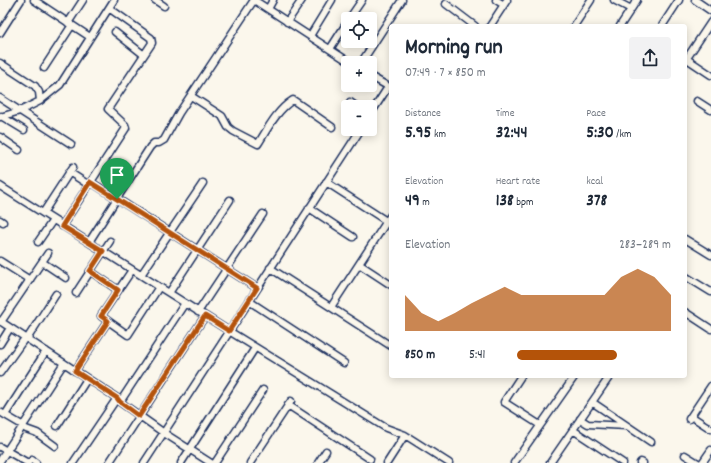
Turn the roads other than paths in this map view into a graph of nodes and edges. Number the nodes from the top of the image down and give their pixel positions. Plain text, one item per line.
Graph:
1 (21, 0) edge
2 (34, 0) edge
3 (83, 0) edge
4 (114, 0) edge
5 (155, 0) edge
6 (254, 0) edge
7 (273, 0) edge
8 (302, 0) edge
9 (332, 0) edge
10 (402, 0) edge
11 (496, 0) edge
12 (591, 0) edge
13 (614, 0) edge
14 (636, 0) edge
15 (679, 0) edge
16 (695, 0) edge
17 (360, 1) edge
18 (505, 3) edge
19 (446, 4) dead end
20 (164, 6) dead end
21 (109, 8) junction
22 (268, 9) junction
23 (631, 9) junction
24 (711, 11) edge
25 (354, 12) edge
26 (288, 22) junction
27 (711, 22) edge
28 (70, 24) junction
29 (473, 24) edge
30 (491, 24) edge
31 (575, 24) edge
32 (621, 24) edge
33 (663, 24) edge
34 (114, 32) dead end
35 (0, 33) edge
36 (341, 33) edge
37 (310, 36) junction
38 (90, 37) junction
39 (330, 50) junction
40 (144, 55) junction
41 (366, 56) edge
42 (341, 57) edge
43 (687, 58) edge
44 (687, 61) edge
45 (0, 63) edge
46 (44, 68) dead end
47 (711, 75) edge
48 (377, 80) edge
49 (389, 88) edge
50 (191, 96) junction
51 (0, 98) edge
52 (40, 101) junction
53 (697, 101) dead end
54 (377, 105) edge
55 (711, 110) edge
56 (20, 111) junction
57 (1, 116) edge
58 (332, 126) dead end
59 (24, 130) dead end
60 (356, 136) edge
61 (0, 137) edge
62 (72, 144) dead end
63 (19, 150) dead end
64 (326, 182) junction
65 (203, 183) dead end
66 (90, 184) junction
67 (0, 186) edge
68 (117, 199) junction
69 (230, 200) dead end
70 (309, 208) junction
71 (43, 214) junction
72 (263, 214) dead end
73 (52, 220) junction
74 (389, 222) edge
75 (62, 226) junction
76 (170, 232) junction
77 (353, 237) dead end
78 (687, 240) edge
79 (110, 241) dead end
80 (38, 242) dead end
81 (89, 242) junction
82 (198, 250) junction
83 (103, 251) junction
84 (48, 253) dead end
85 (711, 255) edge
86 (0, 261) edge
87 (42, 262) junction
88 (359, 264) junction
89 (227, 268) junction
90 (270, 268) junction
91 (132, 270) junction
92 (90, 271) junction
93 (141, 276) junction
94 (687, 277) edge
95 (66, 278) dead end
96 (30, 280) junction
97 (389, 284) edge
98 (159, 287) junction
99 (257, 288) junction
100 (118, 290) junction
101 (711, 292) edge
102 (76, 293) dead end
103 (56, 294) dead end
104 (169, 294) junction
105 (249, 301) junction
106 (185, 303) junction
107 (331, 307) junction
108 (198, 312) junction
109 (687, 313) edge
110 (205, 316) junction
111 (108, 321) junction
112 (1, 322) edge
113 (10, 328) junction
114 (711, 329) edge
115 (229, 331) junction
116 (26, 338) junction
117 (0, 344) edge
118 (389, 345) edge
119 (255, 348) junction
120 (46, 351) junction
121 (64, 363) junction
122 (344, 363) dead end
123 (75, 371) junction
124 (0, 373) edge
125 (87, 378) junction
126 (520, 378) edge
127 (574, 378) edge
128 (609, 378) edge
129 (711, 386) edge
130 (263, 390) dead end
131 (119, 400) junction
132 (592, 402) junction
133 (2, 413) edge
134 (139, 416) junction
135 (580, 419) junction
136 (22, 425) junction
137 (540, 425) junction
138 (57, 426) dead end
139 (627, 426) junction
140 (711, 429) edge
141 (573, 430) junction
142 (164, 433) junction
143 (405, 435) junction
144 (651, 442) dead end
145 (55, 446) dead end
146 (0, 447) edge
147 (189, 449) junction
148 (6, 450) junction
149 (711, 450) edge
150 (326, 451) dead end
151 (685, 455) dead end
152 (370, 459) dead end
153 (0, 461) edge
154 (34, 462) edge
155 (73, 463) edge
156 (109, 463) edge
157 (144, 463) edge
158 (181, 463) edge
159 (211, 463) edge
160 (215, 463) edge
161 (250, 463) edge
162 (318, 463) edge
163 (387, 463) edge
164 (449, 463) edge
165 (514, 463) edge
166 (550, 463) edge
167 (623, 463) edge
168 (698, 463) edge
169 (702, 463) edge

1 - 35 street
2 - 28 street
3 - 28 street
4 - 21 street
5 - 20 street
6 - 22 street
6 - 50 street
7 - 22 street
8 - 26 street
9 - 37 street
10 - 41 street
11 - 18 street
12 - 31 street
13 - 23 street
14 - 23 street
15 - 33 street
16 - 24 street
17 - 25 street
18 - 30 street
19 - 29 street
21 - 38 street
21 - 40 street
22 - 26 street
23 - 32 street
26 - 37 street
27 - 43 street
28 - 38 street
28 - 46 street
34 - 40 street
36 - 39 street
37 - 39 street
38 - 52 street
39 - 42 street
40 - 66 street
44 - 47 street
45 - 52 street
48 - 49 street
49 - 54 street
50 - 58 street
50 - 68 street
51 - 56 street
52 - 56 street
53 - 55 street
56 - 57 street
56 - 62 street
57 - 59 street
60 - 64 street
61 - 63 street
64 - 70 street
64 - 74 street
65 - 76 street
66 - 68 street
66 - 71 street
66 - 75 street
67 - 71 street
68 - 76 street
68 - 81 street
69 - 82 street
70 - 77 street
70 - 90 street
71 - 73 street
72 - 89 street
73 - 75 street
73 - 80 street
74 - 88 street
75 - 81 street
76 - 82 street
76 - 93 street
78 - 85 street
79 - 83 street
81 - 83 street
82 - 89 street
82 - 104 street
83 - 91 street
83 - 92 street
84 - 87 street
86 - 96 street
87 - 95 street
87 - 96 street
88 - 97 street
88 - 107 street
89 - 99 street
89 - 108 street
90 - 99 street
90 - 107 street
91 - 93 street
91 - 100 street
92 - 100 street
92 - 102 street
93 - 98 street
94 - 101 street
96 - 112 street
98 - 104 street
98 - 111 street
99 - 105 street
100 - 111 street
103 - 116 street
104 - 106 street
105 - 115 street
105 - 122 street
106 - 108 street
106 - 131 street
107 - 118 street
108 - 110 street
109 - 114 street
110 - 115 street
110 - 134 street
111 - 123 street
112 - 113 street
113 - 116 street
113 - 117 street
115 - 119 street
115 - 142 street
116 - 120 street
116 - 124 street
119 - 143 street
119 - 147 street
120 - 121 street
120 - 133 street
121 - 123 street
121 - 136 street
123 - 125 street
125 - 131 street
125 - 138 street
126 - 137 street
127 - 137 street
128 - 132 street
129 - 140 street
130 - 160 street
131 - 134 street
131 - 155 street
132 - 135 street
132 - 139 street
133 - 136 street
134 - 142 street
134 - 156 street
135 - 139 street
135 - 141 street
136 - 145 street
136 - 148 street
137 - 165 street
139 - 144 street
141 - 166 street
141 - 167 street
142 - 147 street
142 - 157 street
143 - 163 street
143 - 164 street
146 - 148 street
147 - 158 street
147 - 159 street
148 - 153 street
148 - 154 street
149 - 169 street
150 - 162 street
151 - 168 street
152 - 161 street

